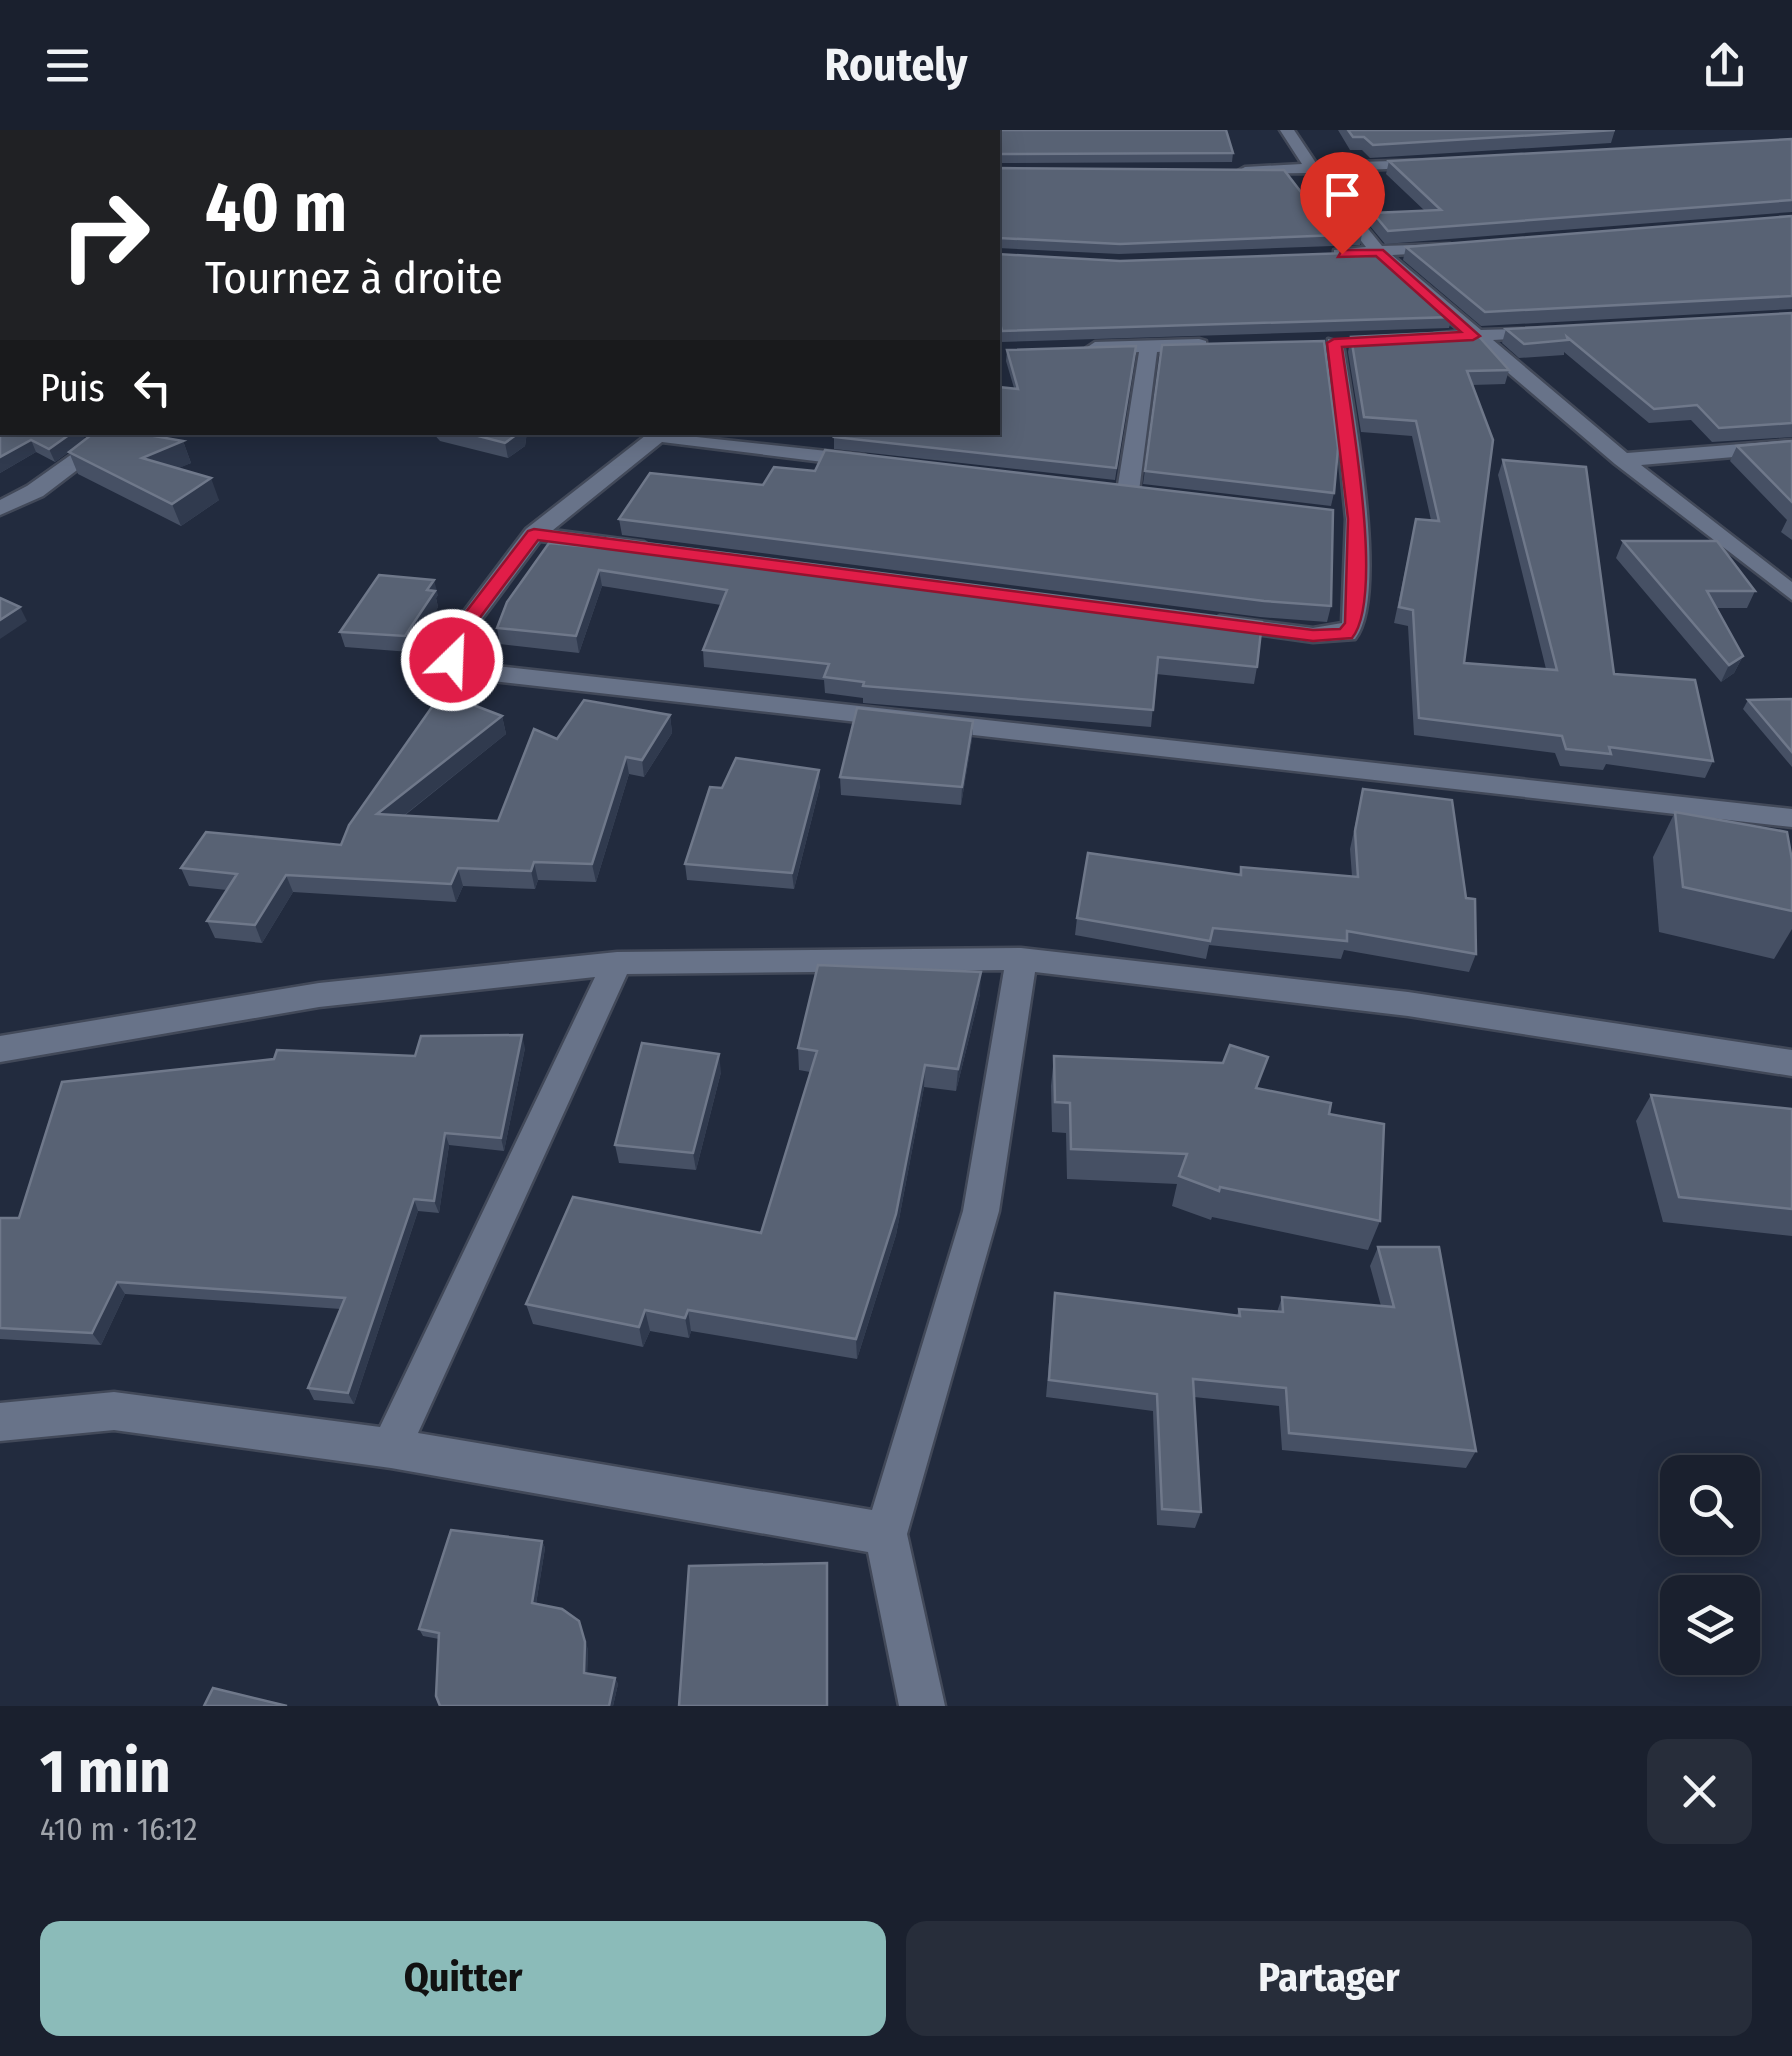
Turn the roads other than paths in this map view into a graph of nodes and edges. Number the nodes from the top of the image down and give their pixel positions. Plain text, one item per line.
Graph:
1 (1287, 130) edge
2 (1447, 162) edge
3 (1313, 170) junction
4 (1222, 171) edge
5 (1458, 246) edge
6 (1379, 252) junction
7 (1319, 255) edge
8 (1569, 331) edge
9 (1473, 336) junction
10 (1414, 339) edge
11 (1334, 342) dead end
12 (1219, 344) edge
13 (1149, 346) junction
14 (1073, 348) edge
15 (113, 435) edge
16 (660, 435) edge
17 (669, 435) edge
18 (1792, 446) edge
19 (1622, 460) junction
20 (892, 464) edge
21 (1127, 491) edge
22 (0, 508) edge
23 (534, 534) junction
24 (670, 552) edge
25 (1792, 593) edge
26 (1196, 620) edge
27 (1792, 818) edge
28 (1021, 959) junction
29 (617, 963) junction
30 (0, 1049) edge
31 (1792, 1063) edge
32 (0, 1422) edge
33 (391, 1448) junction
34 (886, 1534) junction
35 (922, 1706) edge

1 - 3 street
2 - 3 street
3 - 4 street
3 - 6 street
5 - 6 street
6 - 7 street
6 - 9 street
8 - 9 street
9 - 10 street
9 - 19 street
11 - 26 street
12 - 13 street
13 - 14 street
13 - 21 street
15 - 22 street
16 - 23 street
17 - 20 street
18 - 19 street
19 - 25 street
23 - 24 street
23 - 27 street
28 - 29 street
28 - 31 street
28 - 34 street
29 - 30 street
29 - 33 street
32 - 33 street
33 - 34 street
34 - 35 street

